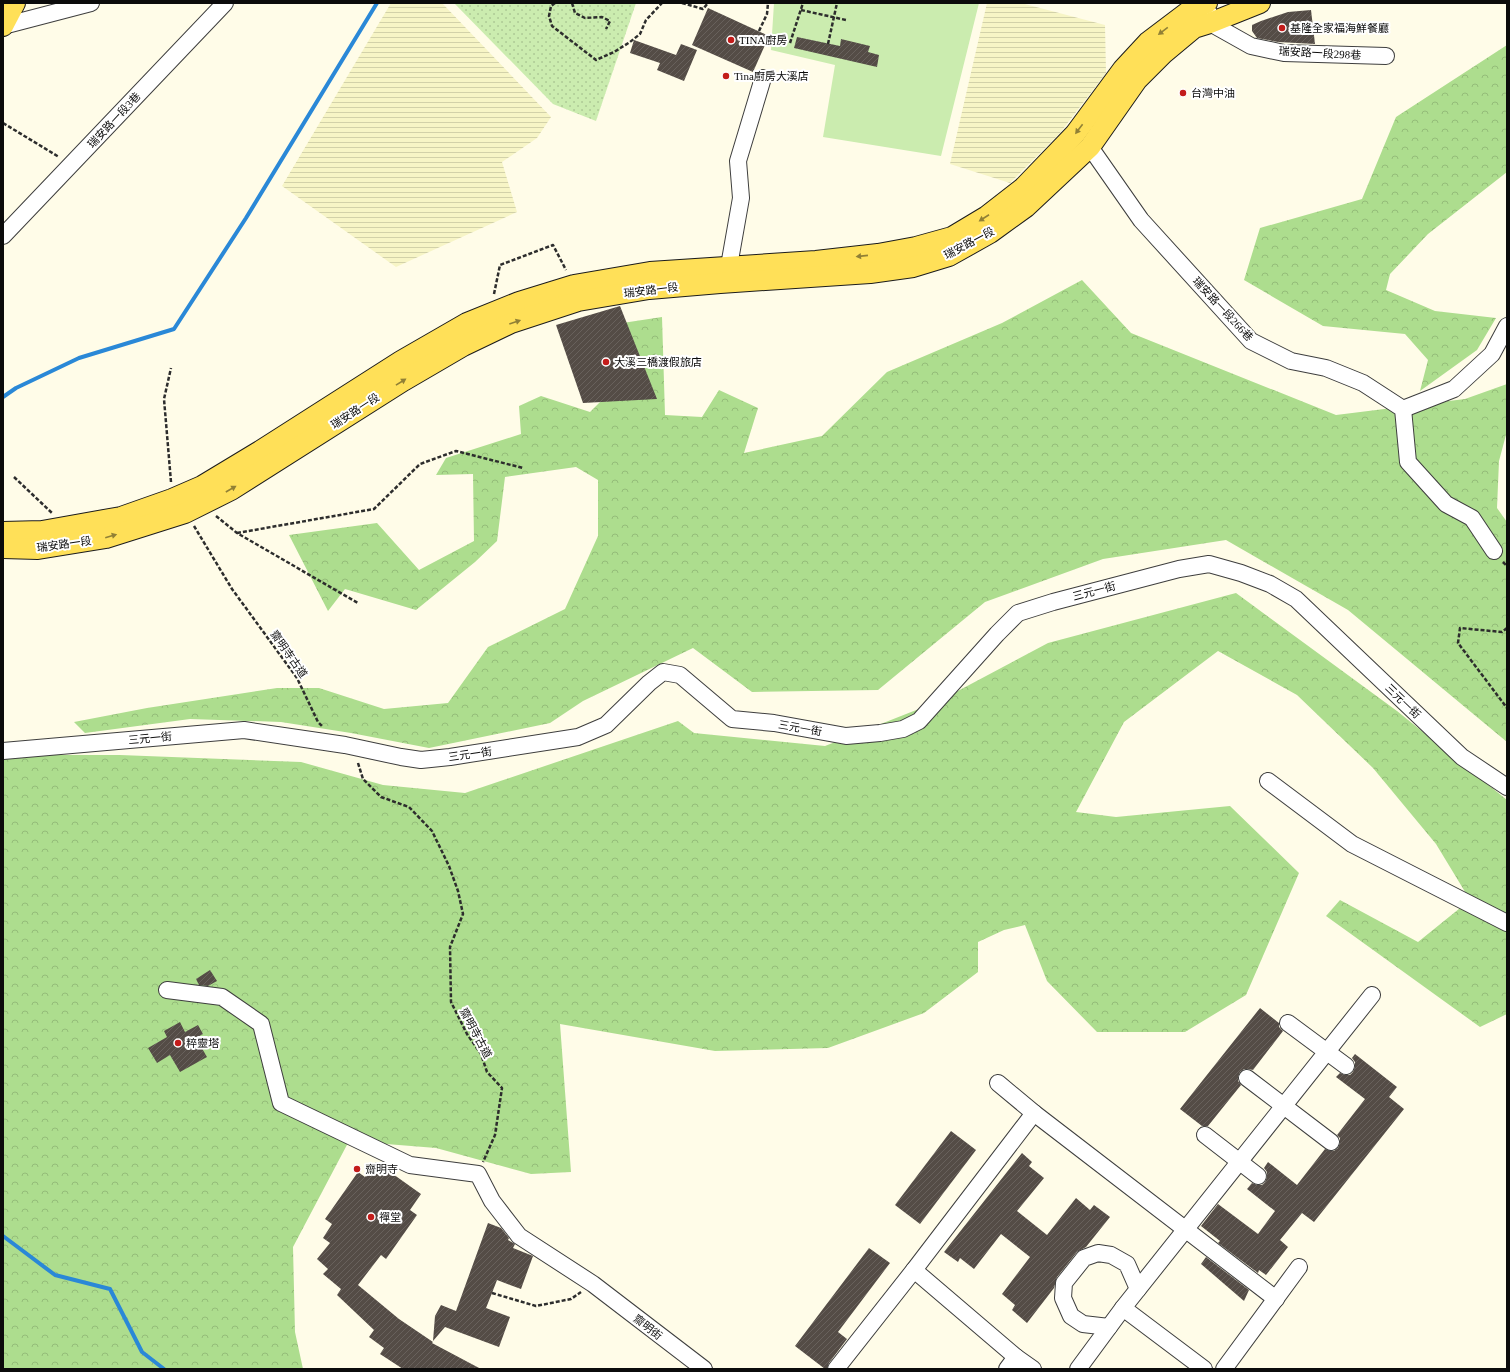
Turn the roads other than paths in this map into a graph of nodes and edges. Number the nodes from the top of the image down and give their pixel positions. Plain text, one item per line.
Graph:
1 (15, 3) edge
2 (91, 3) edge
3 (225, 3) edge
4 (1260, 3) edge
5 (1201, 12) edge
6 (3, 26) edge
7 (1386, 56) dead end
8 (763, 78) dead end
9 (1090, 147) junction
10 (3, 236) edge
11 (730, 274) junction
12 (1507, 326) edge
13 (1402, 409) junction
14 (186, 505) junction
15 (3, 532) edge
16 (3, 548) edge
17 (1494, 551) dead end
18 (3, 751) edge
19 (1268, 781) dead end
20 (1507, 787) edge
21 (1507, 923) edge
22 (167, 990) dead end
23 (1372, 995) dead end
24 (1288, 1022) dead end
25 (1327, 1052) junction
26 (1346, 1066) dead end
27 (1246, 1078) dead end
28 (998, 1083) dead end
29 (1284, 1106) junction
30 (1034, 1112) junction
31 (1205, 1135) dead end
32 (1331, 1142) dead end
33 (1240, 1161) junction
34 (1258, 1176) dead end
35 (1186, 1230) junction
36 (1299, 1267) dead end
37 (914, 1270) junction
38 (1138, 1289) junction
39 (1276, 1299) junction
40 (1123, 1308) junction
41 (1109, 1327) junction
42 (1012, 1363) edge
43 (704, 1369) edge
44 (836, 1369) edge
45 (1033, 1369) edge
46 (1078, 1369) edge
47 (1204, 1369) edge
48 (1224, 1369) edge

1 - 6 main road
2 - 6 street
3 - 10 street, 瑞安路一段3巷
4 - 5 main road, 瑞安路一段
5 - 7 street, 瑞安路一段298巷
5 - 9 main road, 瑞安路一段
5 -> 11 main road, 瑞安路一段
8 - 11 street
9 - 11 main road, 瑞安路一段
9 - 13 street, 瑞安路一段266巷
14 -> 11 main road, 瑞安路一段
11 - 14 main road, 瑞安路一段
12 - 13 street
13 - 17 street
14 - 15 main road, 瑞安路一段
16 -> 14 main road, 瑞安路一段
18 - 20 street, 三元一街
19 - 21 street
22 - 43 street, 齋明街
23 - 25 street
24 - 25 street
25 - 26 street
25 - 29 street
27 - 29 street
28 - 30 street
29 - 32 street
29 - 33 street
30 - 35 street
30 - 37 street
31 - 33 street
33 - 34 street
33 - 35 street
35 - 38 street
35 - 39 street
36 - 39 street
37 - 42 street
37 - 44 street
38 - 40 street
38 - 41 street
39 - 48 street
40 - 41 street
40 - 47 street
41 - 46 street
42 - 45 street

